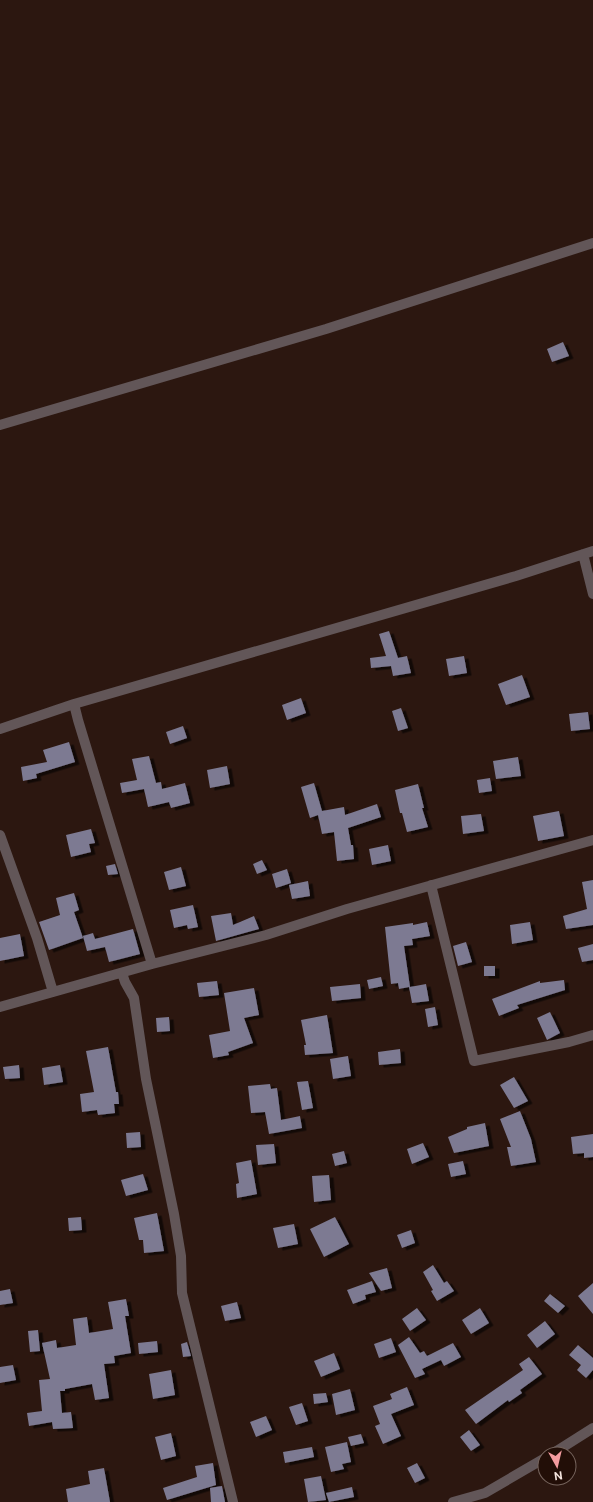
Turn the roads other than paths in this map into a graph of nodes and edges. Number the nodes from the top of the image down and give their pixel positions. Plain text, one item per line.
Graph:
1 (593, 243) edge
2 (0, 425) edge
3 (593, 551) edge
4 (583, 554) junction
5 (593, 594) edge
6 (74, 704) junction
7 (0, 729) edge
8 (0, 835) edge
9 (593, 840) edge
10 (431, 885) junction
11 (152, 964) junction
12 (122, 973) junction
13 (53, 992) junction
14 (0, 1007) edge
15 (593, 1035) edge
16 (593, 1428) edge
17 (565, 1446) edge
18 (537, 1463) edge
19 (233, 1502) edge
20 (453, 1502) edge

1 - 2 street
3 - 4 street
4 - 5 street
4 - 6 street
6 - 7 street
6 - 11 street
8 - 13 street
9 - 10 street
10 - 11 street
10 - 15 street
11 - 12 street
12 - 13 street
12 - 19 street
13 - 14 street
16 - 17 street
18 - 20 street

